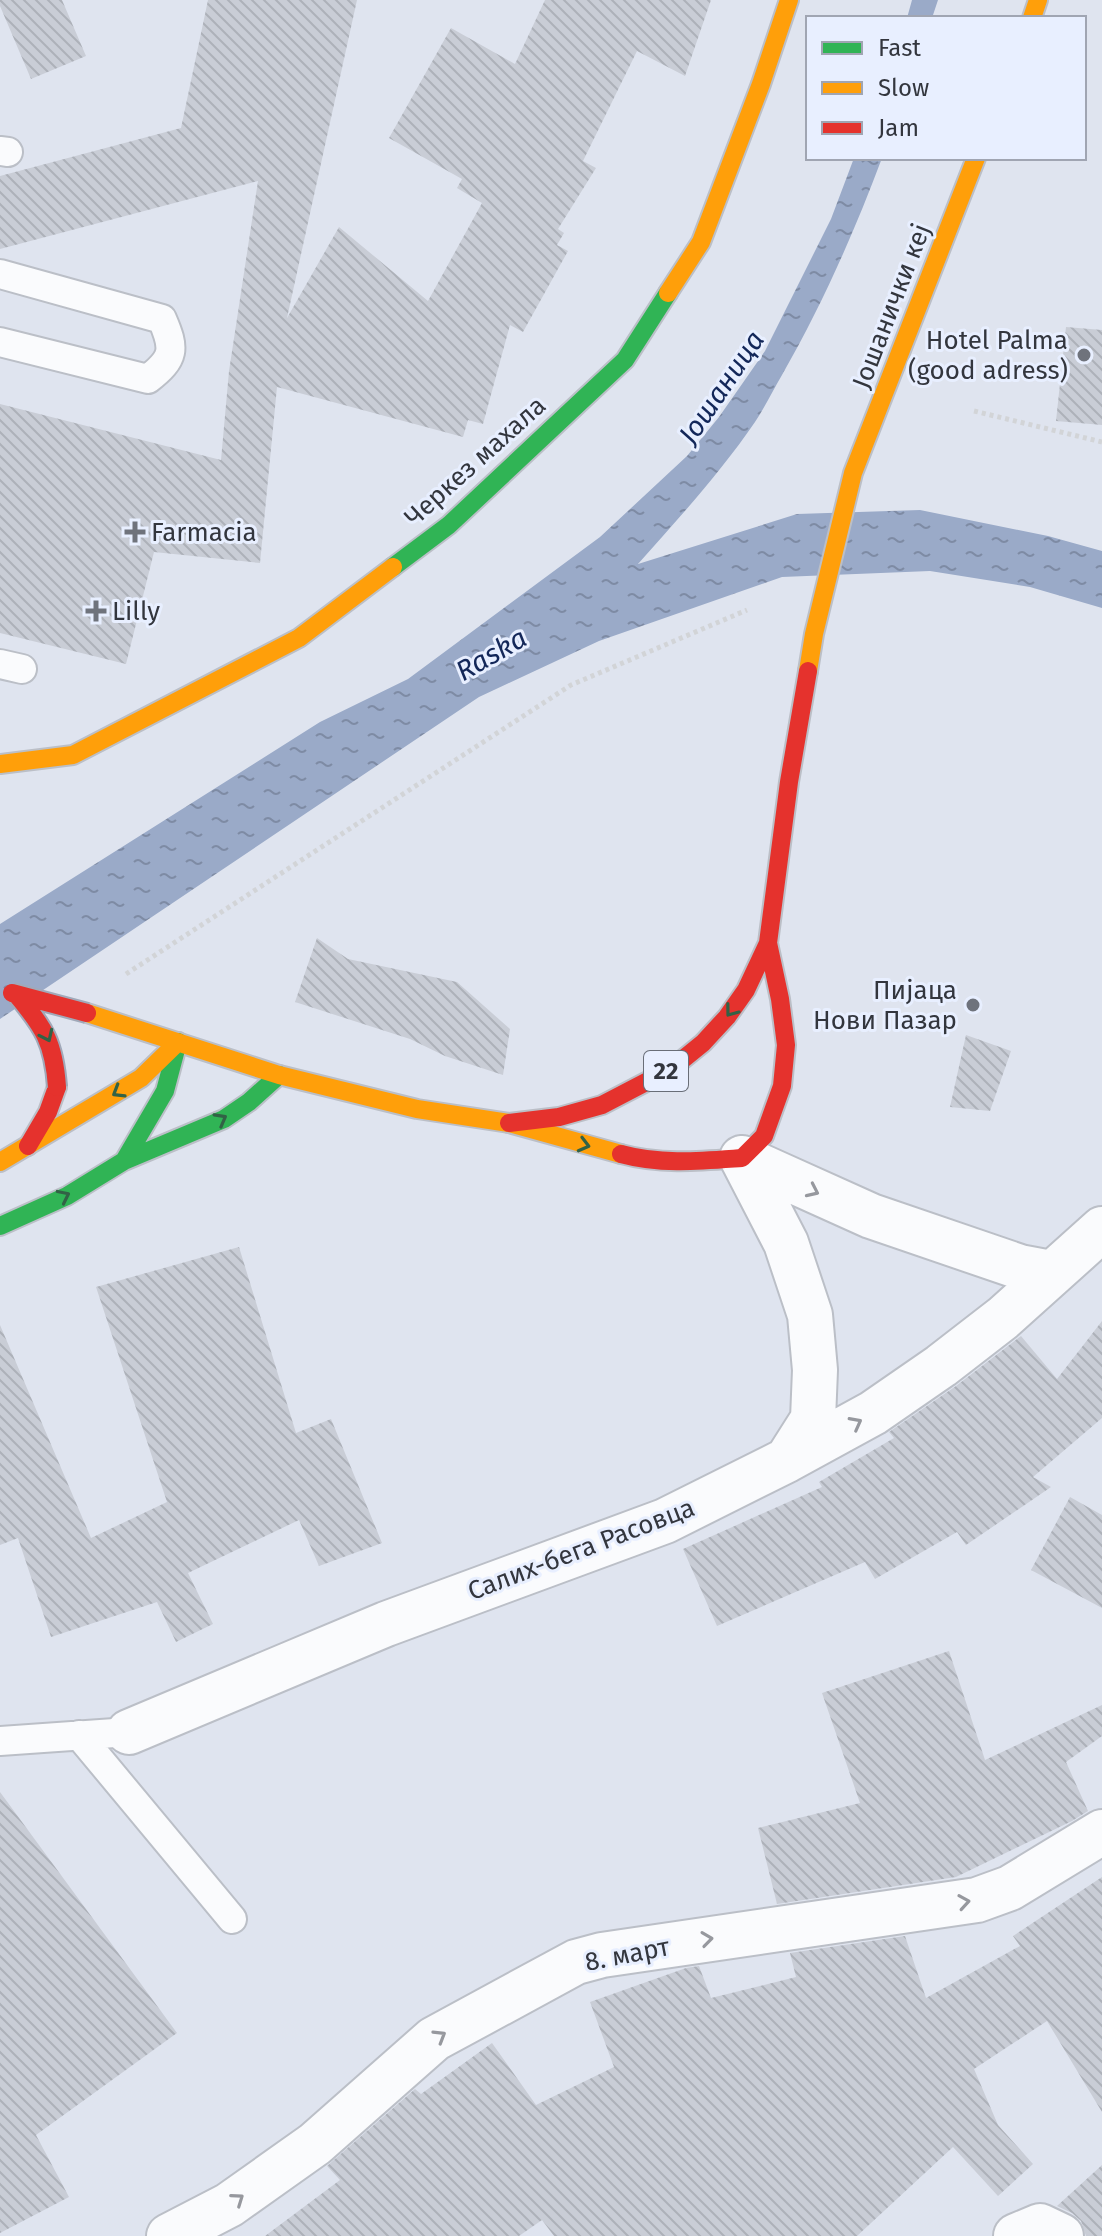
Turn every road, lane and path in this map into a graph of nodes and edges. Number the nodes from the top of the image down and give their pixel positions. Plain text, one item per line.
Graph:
1 (789, 0) edge
2 (975, 160) edge
3 (0, 274) edge
4 (0, 342) edge
5 (974, 411) dead end
6 (1102, 442) edge
7 (747, 610) dead end
8 (0, 764) edge
9 (768, 943) junction
10 (119, 978) dead end
11 (8, 992) edge
12 (178, 1042) junction
13 (279, 1075) junction
14 (509, 1123) junction
15 (28, 1146) junction
16 (742, 1158) junction
17 (124, 1161) junction
18 (0, 1162) edge
19 (0, 1226) edge
20 (1102, 1229) edge
21 (1052, 1273) junction
22 (787, 1460) junction
23 (129, 1732) joint
24 (79, 1735) junction
25 (0, 1741) edge
26 (1102, 1832) edge
27 (232, 1919) dead end
28 (169, 2236) edge
29 (1016, 2236) edge
30 (1061, 2236) edge

1 - 8 main road, Черкез махала
2 - 9 main road, Јошанички кеј / 22
3 - 4 lane
5 - 6 path
7 - 10 path
9 -> 14 main road, 22
9 - 16 main road, 22
11 - 12 main road, 22, bridge
11 -> 15 main road, bridge
12 - 13 main road, 22
12 -> 15 main road
12 - 17 main road
13 - 14 main road, 22
17 -> 13 main road
14 -> 16 main road, 22
15 - 18 main road
16 -> 21 street
16 - 22 street
19 -> 17 main road
20 - 21 street, Салих-бега Расовца
22 -> 21 street, Салих-бега Расовца
22 - 23 street, Салих-бега Расовца
23 - 24 lane, Салих-бега Расовца
24 - 25 lane, Салих-бега Расовца
24 - 27 lane
28 -> 26 street, 8. март
29 - 30 street

